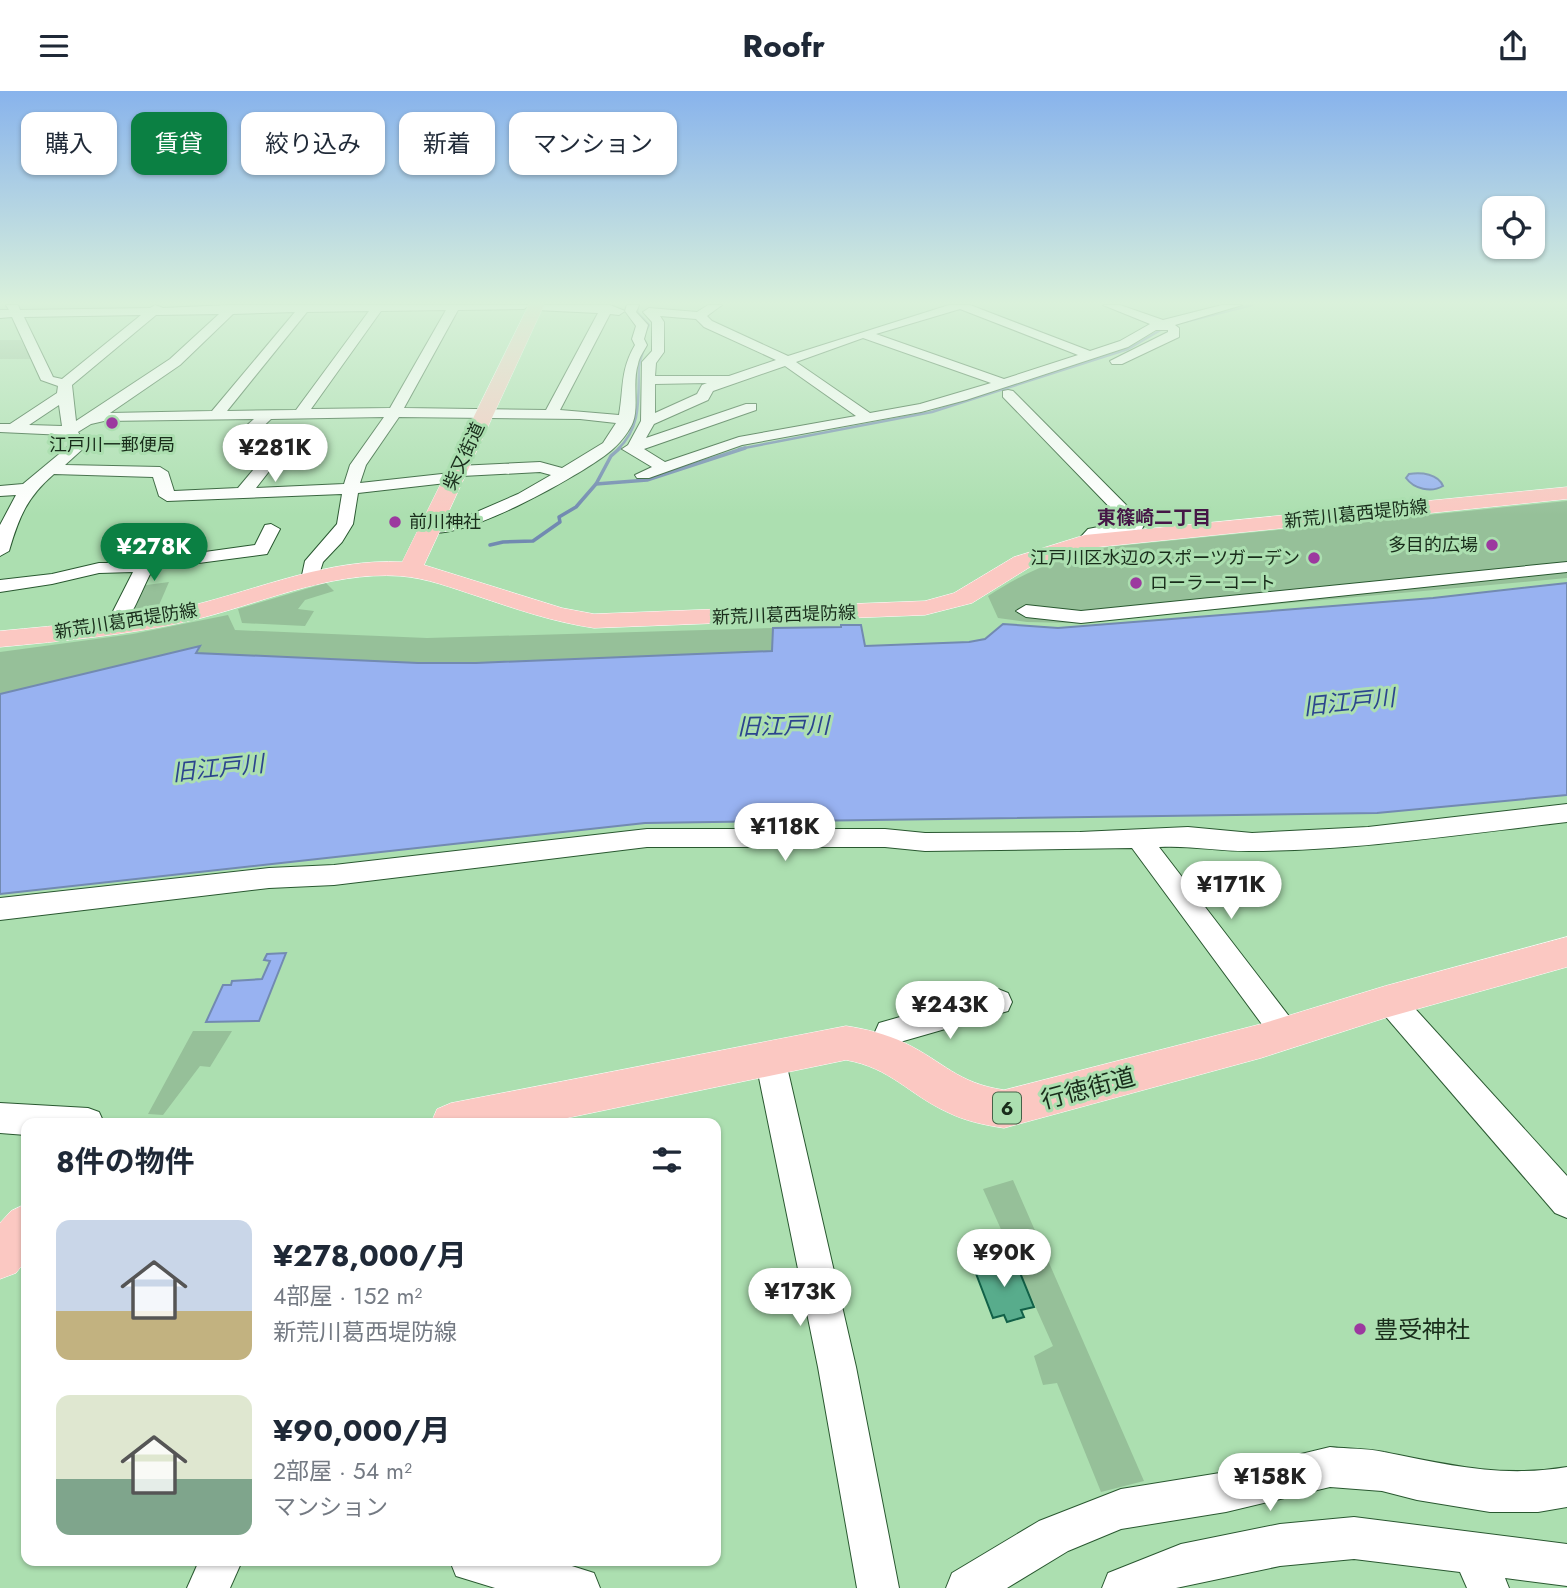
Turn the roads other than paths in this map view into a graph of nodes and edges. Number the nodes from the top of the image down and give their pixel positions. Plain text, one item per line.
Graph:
1 (45, 375) edge
2 (81, 375) edge
3 (157, 375) edge
4 (249, 375) edge
5 (329, 375) edge
6 (415, 375) edge
7 (503, 375) edge
8 (571, 375) edge
9 (631, 375) edge
10 (649, 375) edge
11 (742, 375) edge
12 (805, 375) edge
13 (970, 375) edge
14 (1039, 375) edge
15 (1071, 376) dead end
16 (729, 379) junction
17 (649, 380) junction
18 (1005, 388) junction
19 (65, 389) junction
20 (972, 405) dead end
21 (394, 412) junction
22 (484, 413) junction
23 (300, 414) junction
24 (216, 415) junction
25 (267, 415) junction
26 (550, 415) junction
27 (867, 417) junction
28 (627, 420) junction
29 (87, 421) junction
30 (648, 421) junction
31 (6, 429) edge
32 (70, 431) junction
33 (773, 434) junction
34 (608, 446) junction
35 (633, 449) junction
36 (663, 467) junction
37 (49, 469) junction
38 (564, 473) junction
39 (456, 474) junction
40 (643, 475) dead end
41 (27, 489) junction
42 (350, 489) junction
43 (0, 491) edge
44 (243, 493) junction
45 (1567, 493) edge
46 (6, 520) edge
47 (271, 529) dead end
48 (431, 529) junction
49 (1085, 542) junction
50 (0, 551) edge
51 (147, 565) junction
52 (1567, 567) edge
53 (409, 569) junction
54 (310, 580) junction
55 (0, 586) edge
56 (1026, 611) dead end
57 (116, 625) junction
58 (0, 639) edge
59 (1567, 813) edge
60 (1138, 838) junction
61 (0, 909) edge
62 (1567, 952) edge
63 (1390, 1001) junction
64 (998, 1002) dead end
65 (1285, 1033) junction
66 (882, 1050) junction
67 (770, 1058) junction
68 (0, 1118) edge
69 (476, 1118) edge
70 (21, 1119) edge
71 (1567, 1201) edge
72 (21, 1232) edge
73 (0, 1257) edge
74 (1567, 1487) edge
75 (1567, 1565) edge
76 (219, 1566) edge
77 (491, 1566) edge
78 (1481, 1571) edge
79 (208, 1588) edge
80 (579, 1588) edge
81 (878, 1588) edge
82 (967, 1588) edge
83 (1123, 1588) edge

1 - 19 street
2 - 19 street
3 - 29 street
4 - 24 street
5 - 23 street
6 - 21 street
7 - 22 main road, 柴又街道
8 - 26 street
9 - 28 street
10 - 17 street
11 - 16 street
12 - 27 street
13 - 18 street
14 - 18 street
15 - 18 street
16 - 17 street
16 - 30 street
17 - 30 street
18 - 20 street
18 - 27 street
18 - 49 street
19 - 31 street
19 - 32 street
21 - 22 street
21 - 23 street
21 - 42 street
22 - 26 street
22 - 39 main road, 柴又街道
23 - 25 street
24 - 25 street
24 - 29 street
25 - 44 street
26 - 28 street
27 - 33 street
28 - 34 street
29 - 32 street
30 - 35 street
31 - 32 street
32 - 37 street
33 - 35 street
33 - 36 street
34 - 35 street
34 - 38 street
35 - 36 street
36 - 40 street
37 - 41 street
37 - 44 street
38 - 39 street
38 - 48 street
39 - 42 street
39 - 48 main road, 柴又街道
41 - 43 street
41 - 46 street
42 - 44 street
42 - 54 street
45 - 49 main road, 新荒川葛西堤防線
46 - 50 street
47 - 51 street
48 - 53 main road, 柴又街道
49 - 53 main road, 新荒川葛西堤防線
51 - 55 street
51 - 57 street
52 - 56 street
53 - 54 main road, 新荒川葛西堤防線
54 - 57 main road, 新荒川葛西堤防線
57 - 58 main road, 新荒川葛西堤防線
59 - 60 street
60 - 61 street
60 - 65 street
62 - 63 main road, 行徳街道 / 6
63 - 65 main road, 行徳街道 / 6
63 - 71 street
64 - 66 street
65 - 66 main road, 行徳街道 / 6
66 - 67 main road, 行徳街道 / 6
67 - 69 main road, 行徳街道 / 6
67 - 81 street
68 - 70 street
72 - 73 main road
74 - 82 street
75 - 78 street
76 - 79 street
77 - 80 street
78 - 83 street

